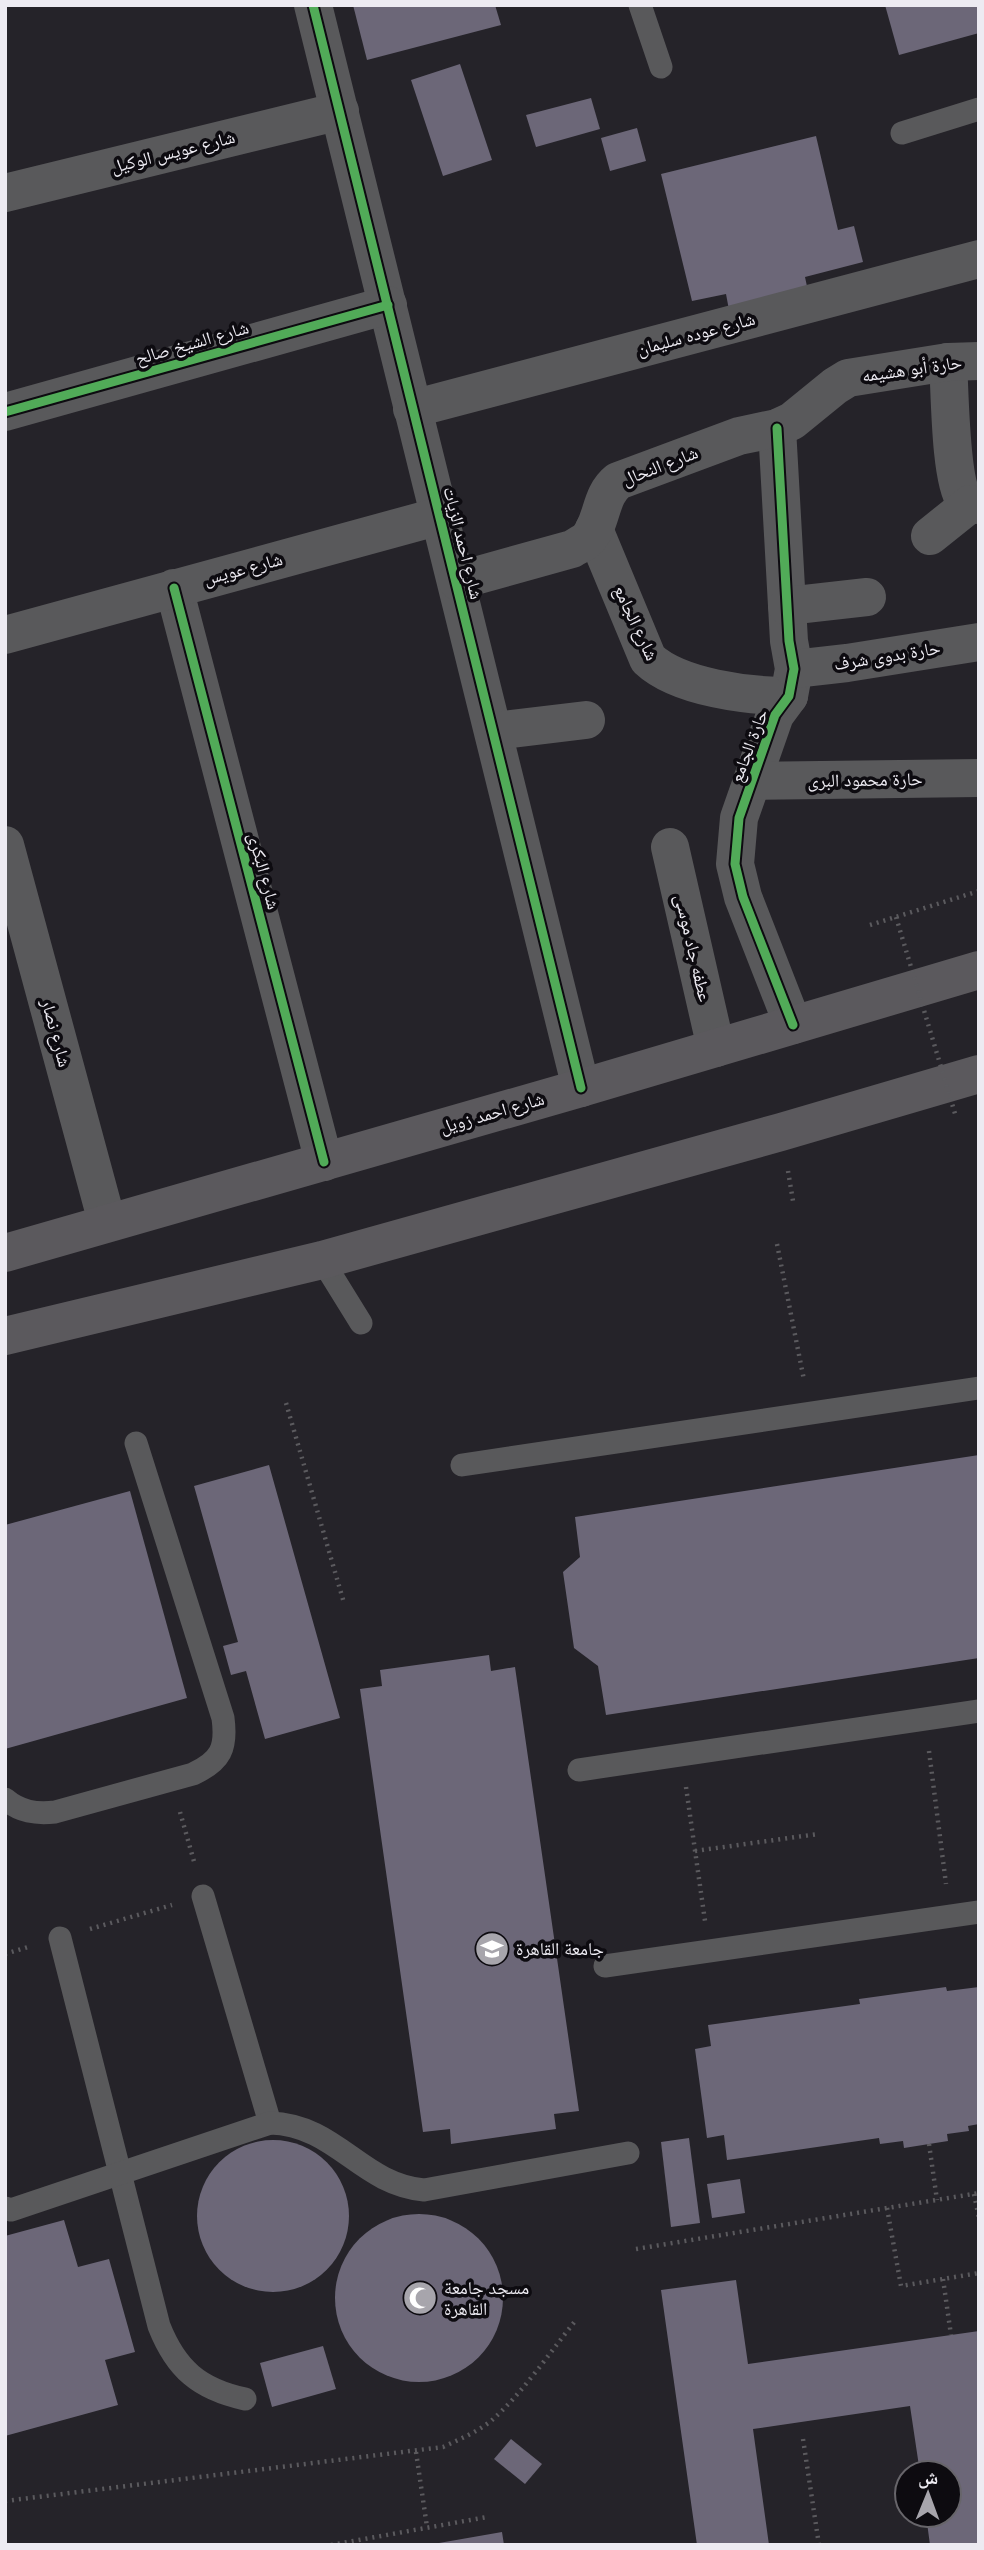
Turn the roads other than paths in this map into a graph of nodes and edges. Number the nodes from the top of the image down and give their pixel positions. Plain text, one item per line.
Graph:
1 (313, 5) edge
2 (640, 5) edge
3 (661, 67) dead end
4 (979, 109) edge
5 (340, 111) junction
6 (902, 133) dead end
7 (5, 193) edge
8 (979, 259) edge
9 (388, 305) junction
10 (963, 362) edge
11 (412, 409) junction
12 (5, 412) edge
13 (777, 428) junction
14 (974, 505) edge
15 (440, 516) junction
16 (594, 529) junction
17 (930, 536) dead end
18 (457, 581) junction
19 (174, 588) junction
20 (867, 597) dead end
21 (787, 606) junction
22 (5, 635) edge
23 (979, 642) edge
24 (792, 682) junction
25 (586, 720) dead end
26 (494, 731) junction
27 (979, 778) edge
28 (752, 781) junction
29 (5, 845) edge
30 (670, 847) dead end
31 (18, 940) edge
32 (979, 970) edge
33 (793, 1025) junction
34 (716, 1048) junction
35 (979, 1074) edge
36 (581, 1088) junction
37 (324, 1162) junction
38 (107, 1222) junction
39 (5, 1253) edge
40 (322, 1259) junction
41 (361, 1323) dead end
42 (5, 1336) edge
43 (979, 1388) edge
44 (136, 1443) dead end
45 (461, 1465) dead end
46 (979, 1711) edge
47 (579, 1770) dead end
48 (5, 1799) edge
49 (203, 1896) road end
50 (979, 1912) edge
51 (60, 1938) road end
52 (606, 1966) dead end
53 (270, 2123) junction
54 (628, 2153) dead end
55 (121, 2172) junction
56 (5, 2208) edge
57 (245, 2399) dead end

1 - 5 street, شارع احمد الزيات
2 - 3 lane
4 - 6 lane
5 - 7 street, شارع عويس الوكيل
5 - 9 street, شارع احمد الزيات
8 - 11 street, شارع عوده سليمان
9 - 11 street, شارع احمد الزيات
9 - 12 street, شارع الشيخ صالح
10 - 13 street, حارة أبو هشيمه
10 - 14 street
11 - 15 street, شارع احمد الزيات
13 - 16 street, شارع النحال
13 - 21 street
14 - 17 street
15 - 18 street, شارع احمد الزيات
15 - 19 street, شارع عويس
16 - 18 street
16 - 24 street, شارع الجامع
18 - 26 street, شارع احمد الزيات
19 - 22 street, شارع عويس
19 - 37 street, شارع البكرى
20 - 21 street
21 - 24 street
23 - 24 street, حارة بدوى شرف
24 - 28 street, حارة الجامع
25 - 26 street
26 - 36 street, شارع احمد الزيات
27 - 28 street, حارة محمود البرى
28 - 33 street, حارة الجامع
29 - 31 street, شارع نصار
30 - 34 street, عطفه جاد موسى
31 - 38 street, شارع نصار
32 - 33 main road, شارع احمد زويل
33 - 34 main road, شارع احمد زويل
34 - 36 main road, شارع احمد زويل
35 - 40 main road
36 - 37 main road, شارع احمد زويل
37 - 38 main road, شارع احمد زويل
38 - 39 main road, شارع احمد زويل
40 - 41 lane
40 - 42 main road
43 - 45 lane
44 - 48 lane
46 - 47 lane
49 - 53 lane
50 - 52 lane
51 - 55 lane
53 - 54 lane
53 - 55 lane
55 - 56 lane
55 - 57 lane

